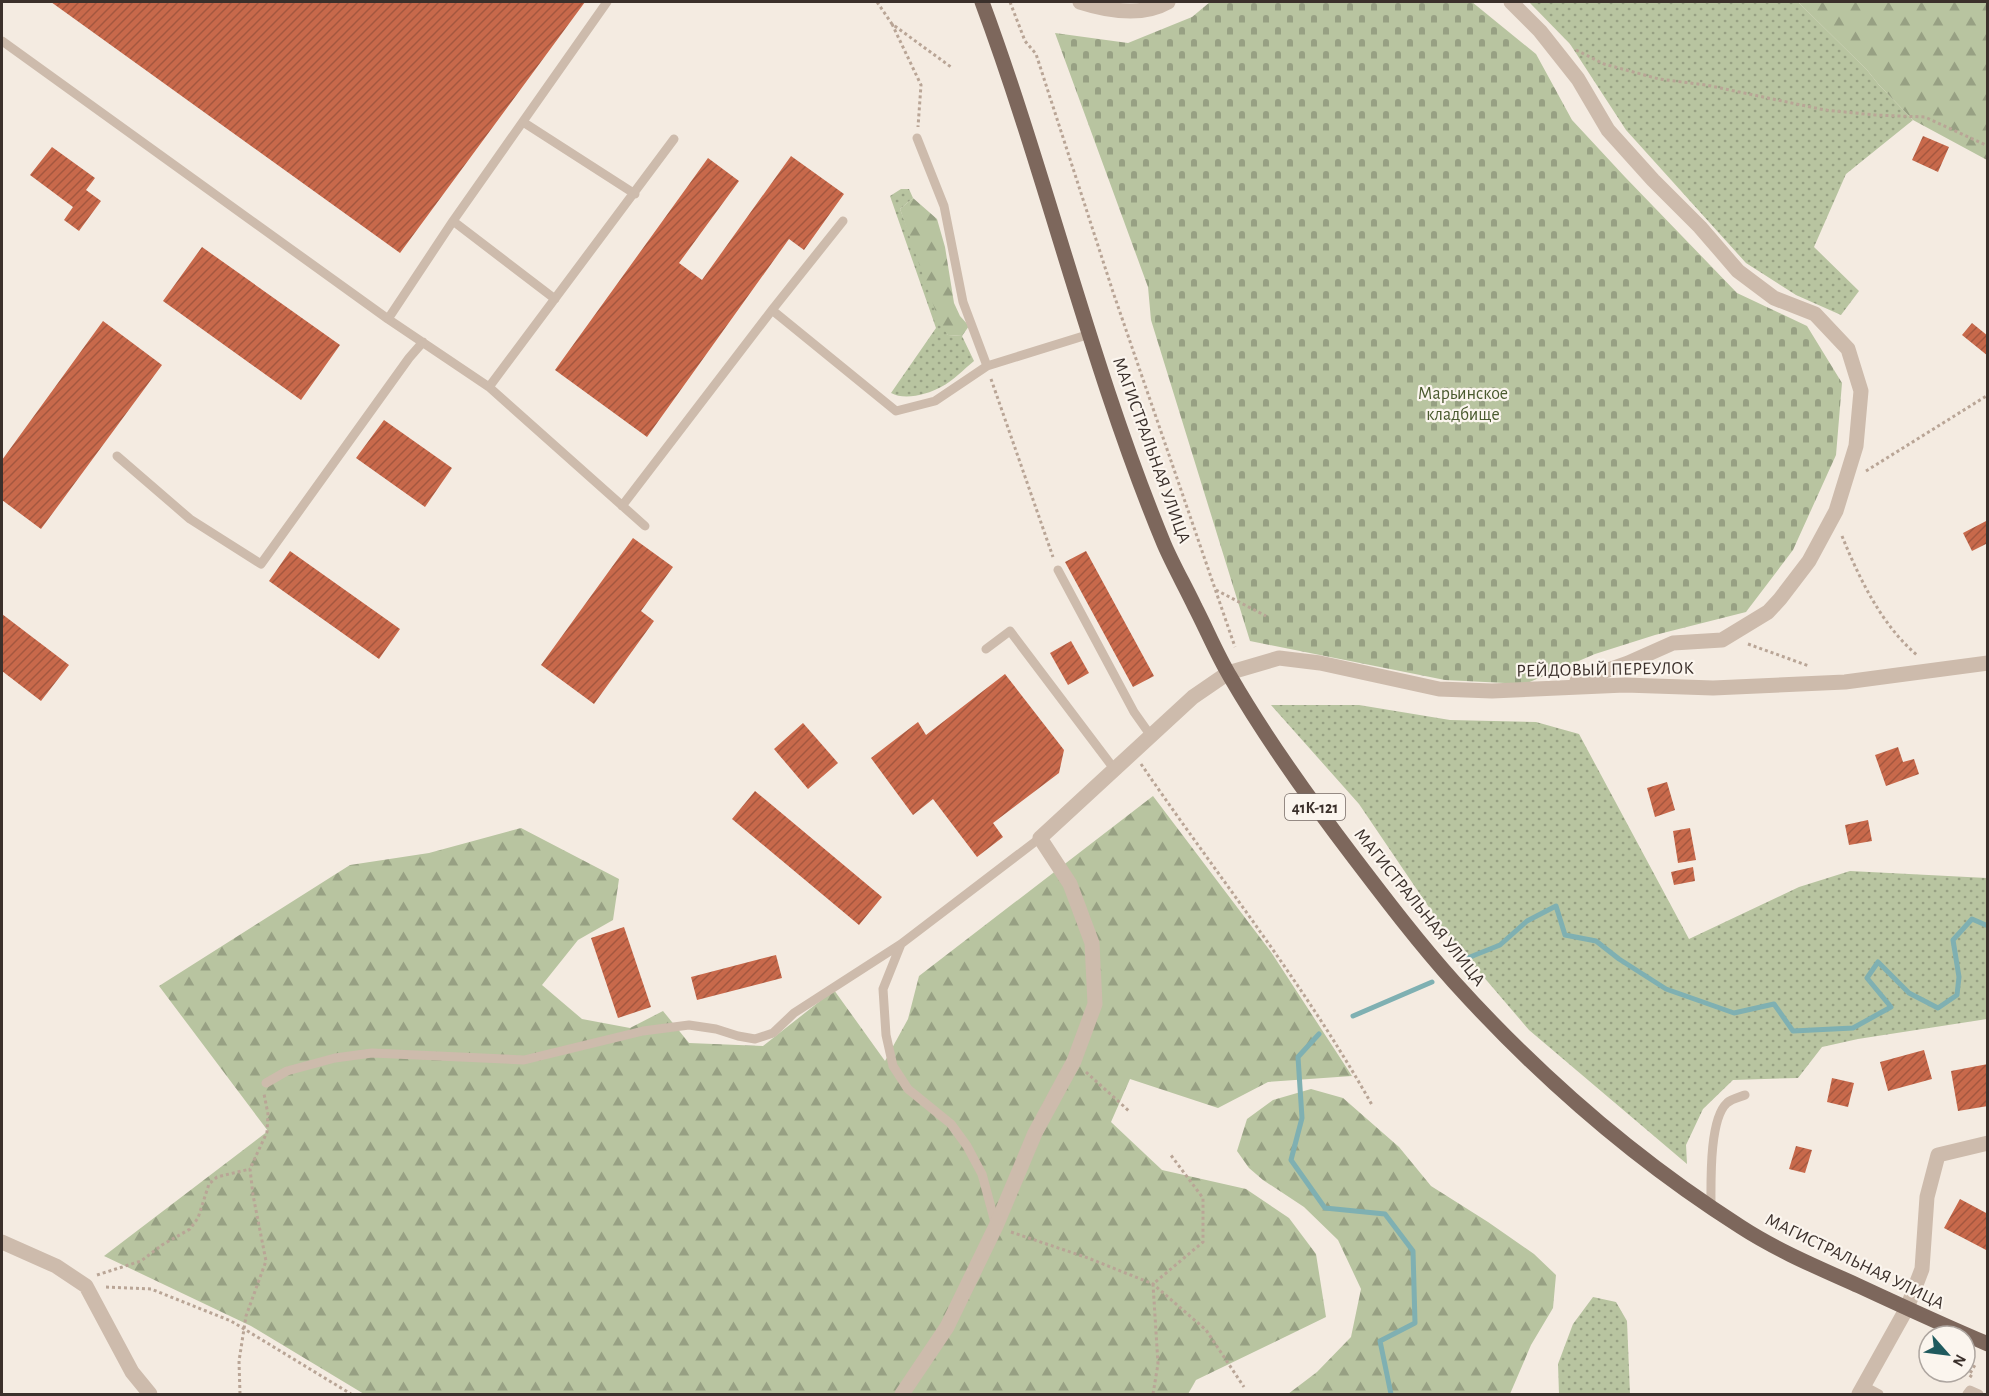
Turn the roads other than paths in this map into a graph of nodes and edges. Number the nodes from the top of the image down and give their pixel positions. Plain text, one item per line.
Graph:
1 (607, 2) edge
2 (982, 2) edge
3 (1080, 2) edge
4 (1168, 2) edge
5 (1511, 2) edge
6 (2, 41) edge
7 (523, 122) junction
8 (917, 138) road end
9 (674, 139) dead end
10 (635, 194) junction
11 (453, 221) junction
12 (843, 221) dead end
13 (555, 298) junction
14 (772, 310) junction
15 (388, 318) junction
16 (1090, 334) junction
17 (423, 342) junction
18 (987, 366) junction
19 (489, 387) junction
20 (117, 456) dead end
21 (622, 506) junction
22 (645, 526) dead end
23 (1058, 570) road end
24 (987, 649) dead end
25 (1988, 663) edge
26 (1235, 671) junction
27 (1544, 688) junction
28 (1151, 736) junction
29 (1114, 770) junction
30 (1040, 838) junction
31 (901, 944) junction
32 (266, 1083) road end
33 (1744, 1095) dead end
34 (1988, 1143) edge
35 (1711, 1207) junction
36 (996, 1226) junction
37 (2, 1242) edge
38 (1906, 1308) junction
39 (1988, 1344) edge
40 (1861, 1390) edge
41 (150, 1395) edge
42 (902, 1395) edge
43 (1879, 1395) edge
44 (1967, 1395) edge
45 (1979, 1395) edge

1 - 7 lane
2 - 16 main road, МАГИСТРАЛЬНАЯ УЛИЦА / 41К-121
3 - 4 street
5 - 27 street
6 - 15 lane
7 - 10 lane
7 - 11 lane
8 - 18 lane
9 - 10 lane
10 - 13 lane
11 - 13 lane
11 - 15 lane
12 - 14 lane
13 - 19 lane
14 - 18 lane
14 - 21 lane
15 - 17 lane
16 - 18 lane
16 - 26 main road, МАГИСТРАЛЬНАЯ УЛИЦА / 41К-121
17 - 19 lane
17 - 20 lane
19 - 21 lane
21 - 22 lane
23 - 28 lane
24 - 29 lane
25 - 27 street, РЕЙДОВЫЙ ПЕРЕУЛОК
26 - 27 street, РЕЙДОВЫЙ ПЕРЕУЛОК
26 - 28 street, РЕЙДОВЫЙ ПЕРЕУЛОК
26 - 35 main road, МАГИСТРАЛЬНАЯ УЛИЦА / 41К-121
28 - 29 street, РЕЙДОВЫЙ ПЕРЕУЛОК
29 - 30 street, РЕЙДОВЫЙ ПЕРЕУЛОК
30 - 31 lane
30 - 36 street
31 - 32 lane
31 - 36 lane
33 - 35 lane
34 - 38 street
35 - 38 main road, МАГИСТРАЛЬНАЯ УЛИЦА / 41К-121
36 - 42 street
37 - 41 street
38 - 39 main road, МАГИСТРАЛЬНАЯ УЛИЦА / 41К-121
38 - 40 street
40 - 43 lane
44 - 45 lane

